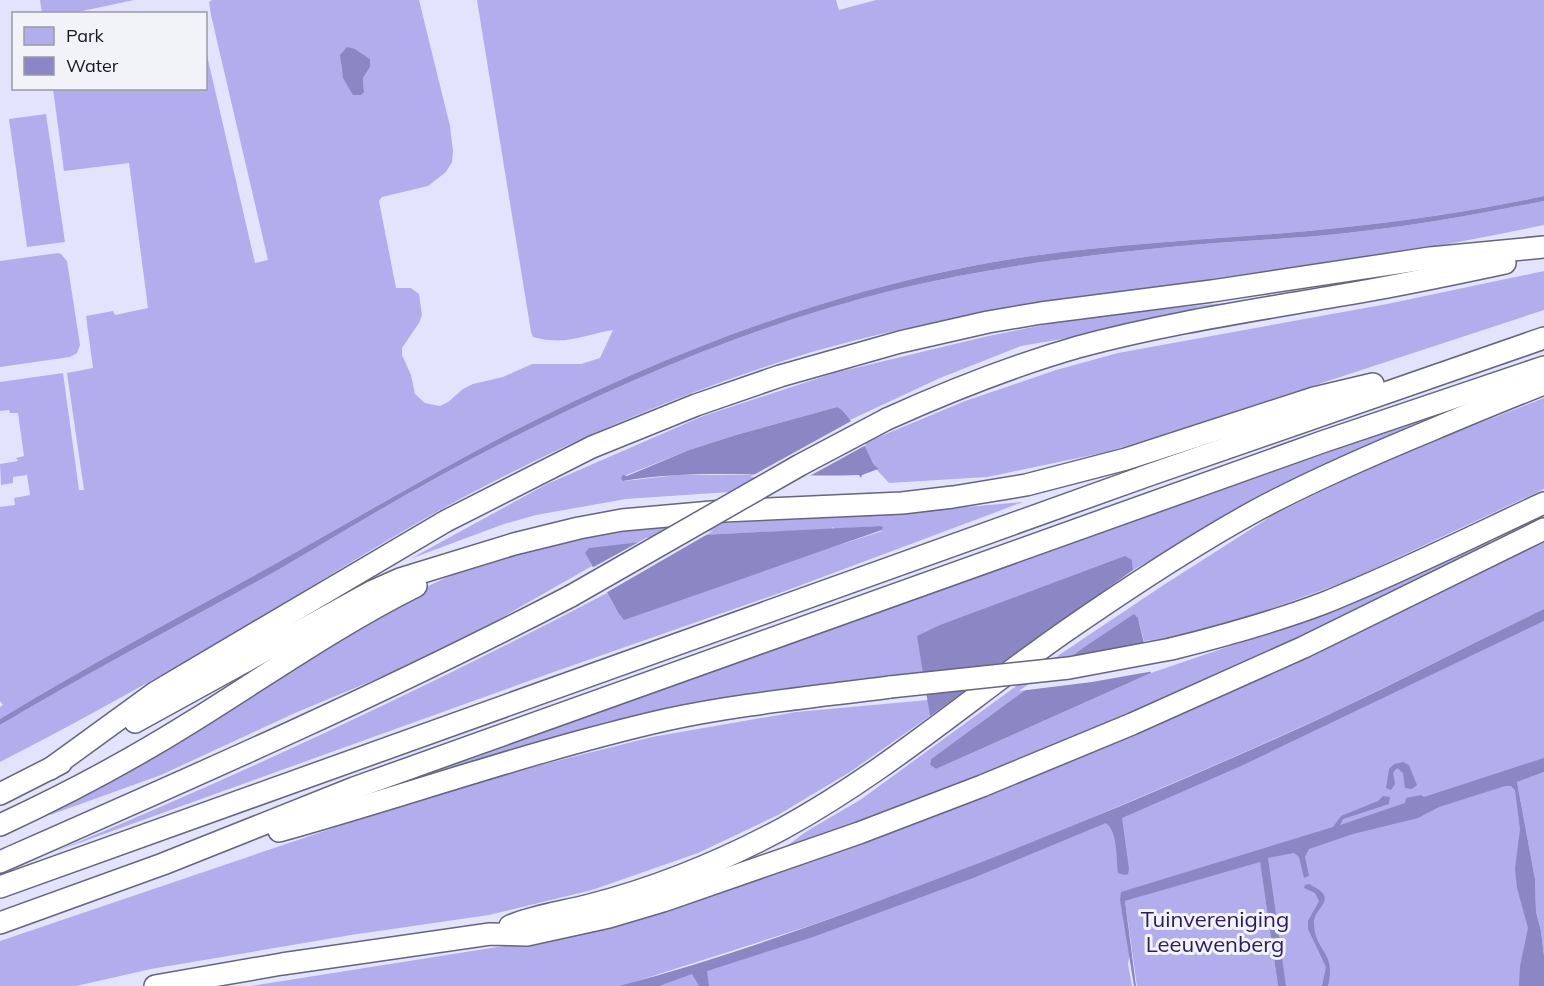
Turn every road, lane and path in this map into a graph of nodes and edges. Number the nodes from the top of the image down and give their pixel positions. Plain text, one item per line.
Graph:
1 (1544, 247) edge
2 (1544, 253) edge
3 (1544, 338) edge
4 (1475, 361) junction
5 (1544, 367) edge
6 (1544, 384) edge
7 (1544, 503) edge
8 (1544, 529) edge
9 (472, 557) junction
10 (50, 769) junction
11 (0, 794) edge
12 (97, 819) junction
13 (0, 825) edge
14 (0, 850) edge
15 (0, 861) edge
16 (163, 864) junction
17 (0, 887) edge
18 (0, 924) edge
19 (490, 934) junction
20 (155, 986) edge

1 - 10 highway
2 - 12 highway, bridge
3 - 4 highway
4 - 9 highway
4 - 17 highway
5 - 16 highway
6 - 19 highway
7 - 16 highway, bridge
8 - 19 highway
9 - 10 highway
9 - 13 highway
10 - 11 highway
12 - 14 highway
12 - 15 highway
16 - 18 highway
19 - 20 highway

